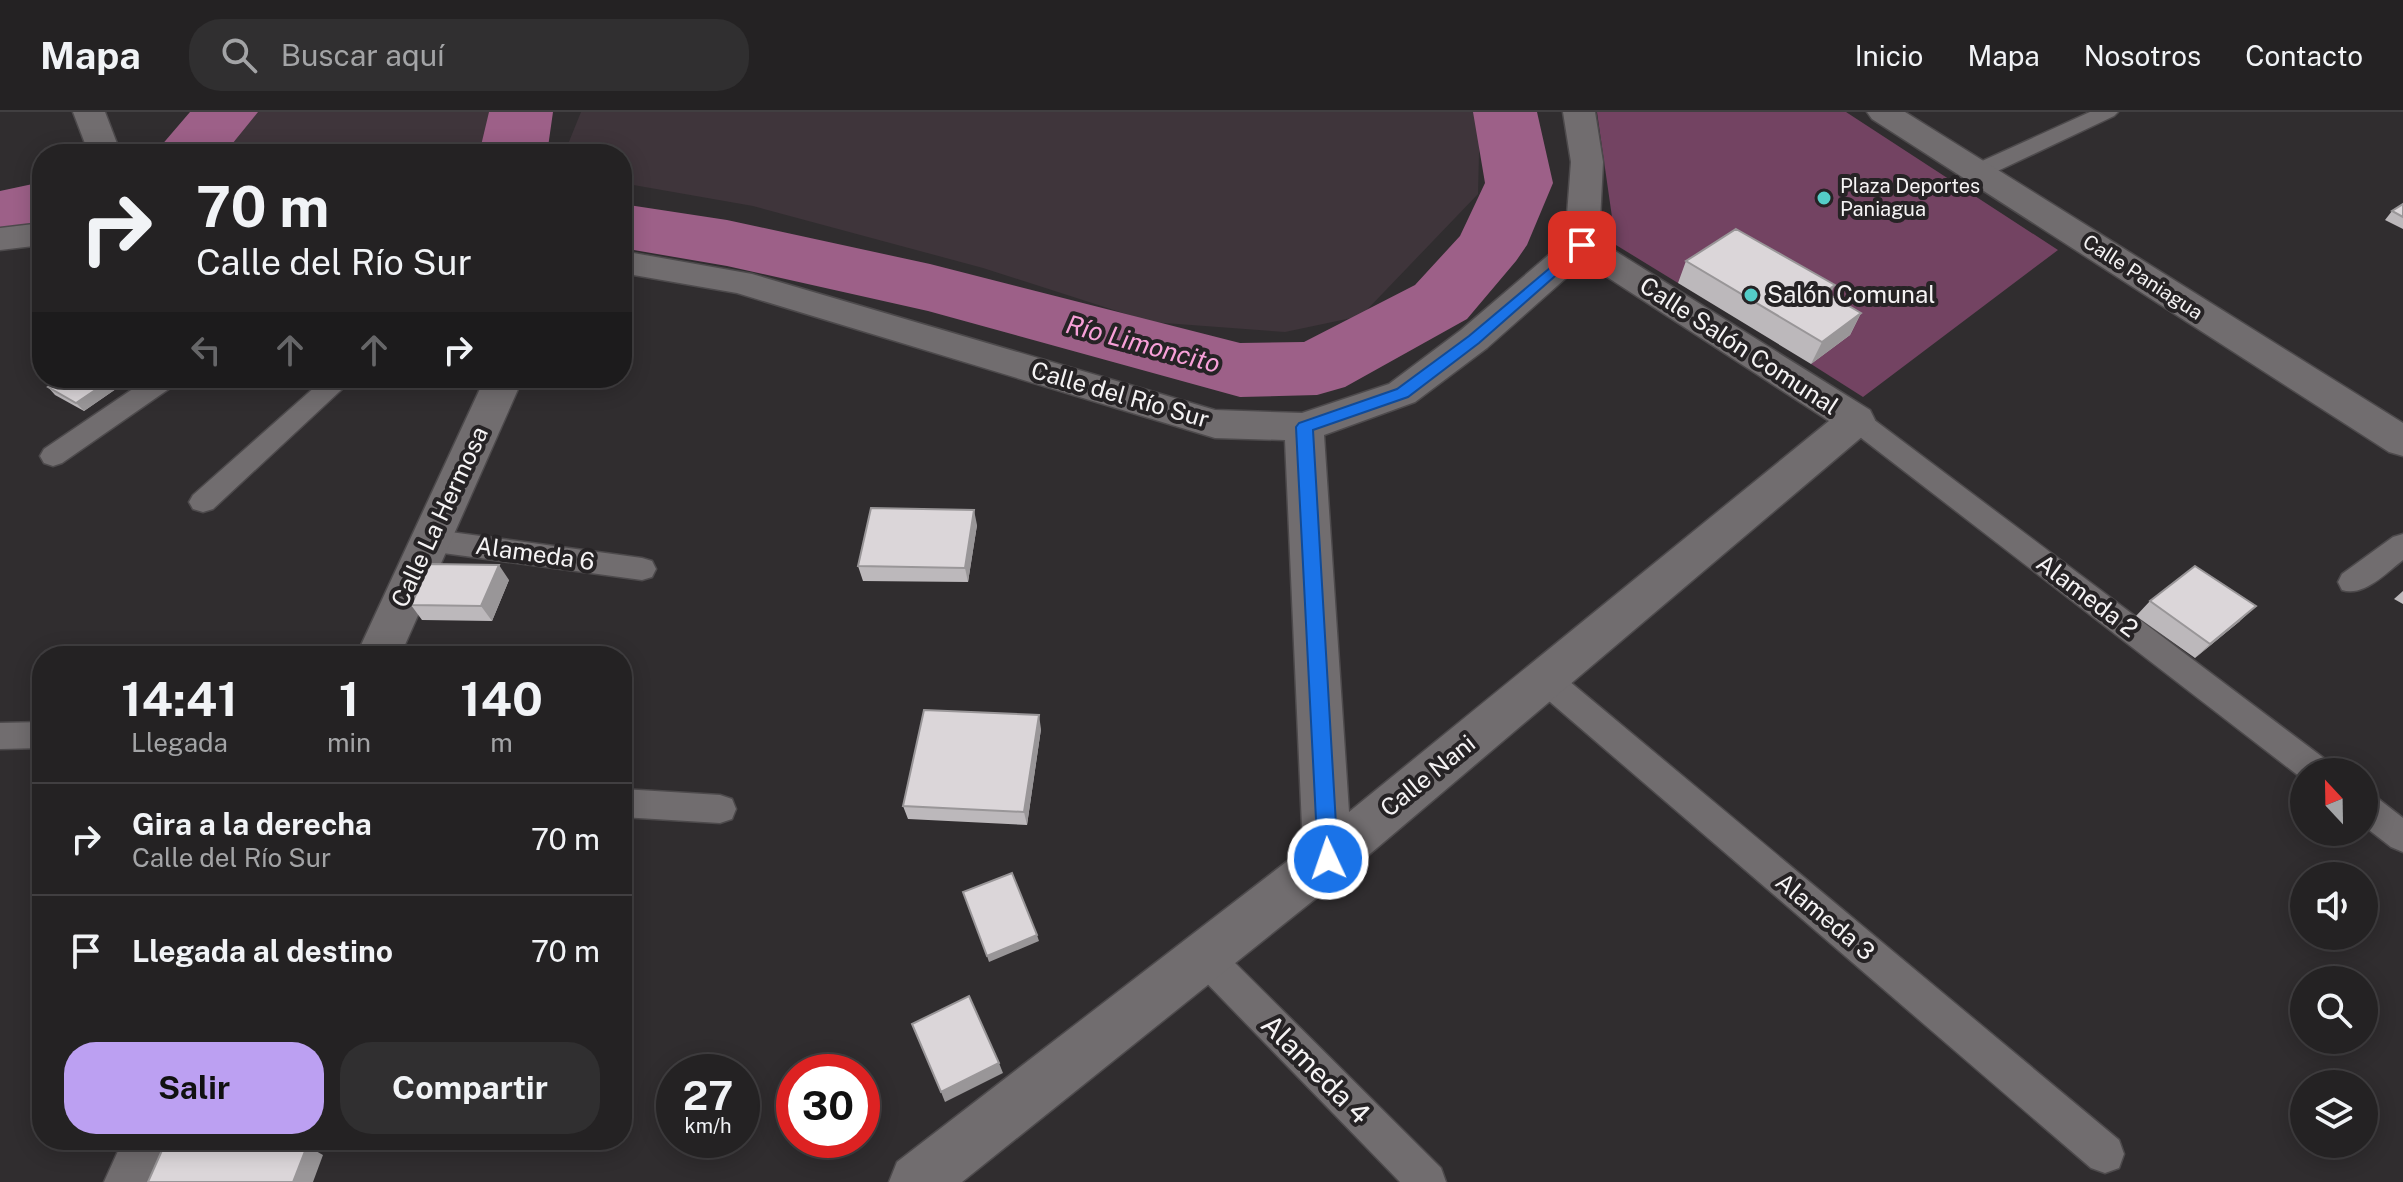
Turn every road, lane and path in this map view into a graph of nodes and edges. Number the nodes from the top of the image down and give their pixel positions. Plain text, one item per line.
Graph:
1 (89, 112) edge
2 (1579, 112) edge
3 (1883, 112) edge
4 (2107, 112) edge
5 (101, 144) edge
6 (1979, 171) junction
7 (32, 235) edge
8 (0, 239) edge
9 (1582, 245) junction
10 (632, 264) edge
11 (152, 388) edge
12 (330, 388) edge
13 (499, 388) edge
14 (1856, 420) junction
15 (1304, 427) junction
16 (2403, 442) edge
17 (53, 456) dead end
18 (203, 502) dead end
19 (428, 540) junction
20 (2403, 545) edge
21 (642, 569) dead end
22 (2352, 582) dead end
23 (382, 646) edge
24 (1546, 680) junction
25 (32, 735) edge
26 (0, 736) edge
27 (2300, 758) edge
28 (632, 804) edge
29 (720, 809) dead end
30 (2378, 818) edge
31 (2403, 837) edge
32 (1328, 859) junction
33 (1204, 956) junction
34 (147, 1150) edge
35 (2105, 1154) dead end
36 (132, 1182) edge
37 (917, 1182) edge
38 (1427, 1182) edge

1 - 5 street
2 - 9 street
3 - 6 street, Calle Paniagua
4 - 6 lane
6 - 16 street, Calle Paniagua
7 - 8 street
9 - 14 street, Calle Salón Comunal
9 - 15 street, Calle del Río Sur
10 - 15 street, Calle del Río Sur
11 - 17 lane
12 - 18 lane
13 - 19 street, Calle La Hermosa
14 - 24 street, Calle Nani
14 - 27 lane, Alameda 2
15 - 32 street
19 - 21 lane, Alameda 6
19 - 23 street, Calle La Hermosa
20 - 22 lane
24 - 32 street, Calle Nani
24 - 35 lane, Alameda 3
25 - 26 lane
28 - 29 lane
30 - 31 lane
32 - 33 street, Calle Nani
33 - 37 street, Calle Nani
33 - 38 lane, Alameda 4
34 - 36 street

